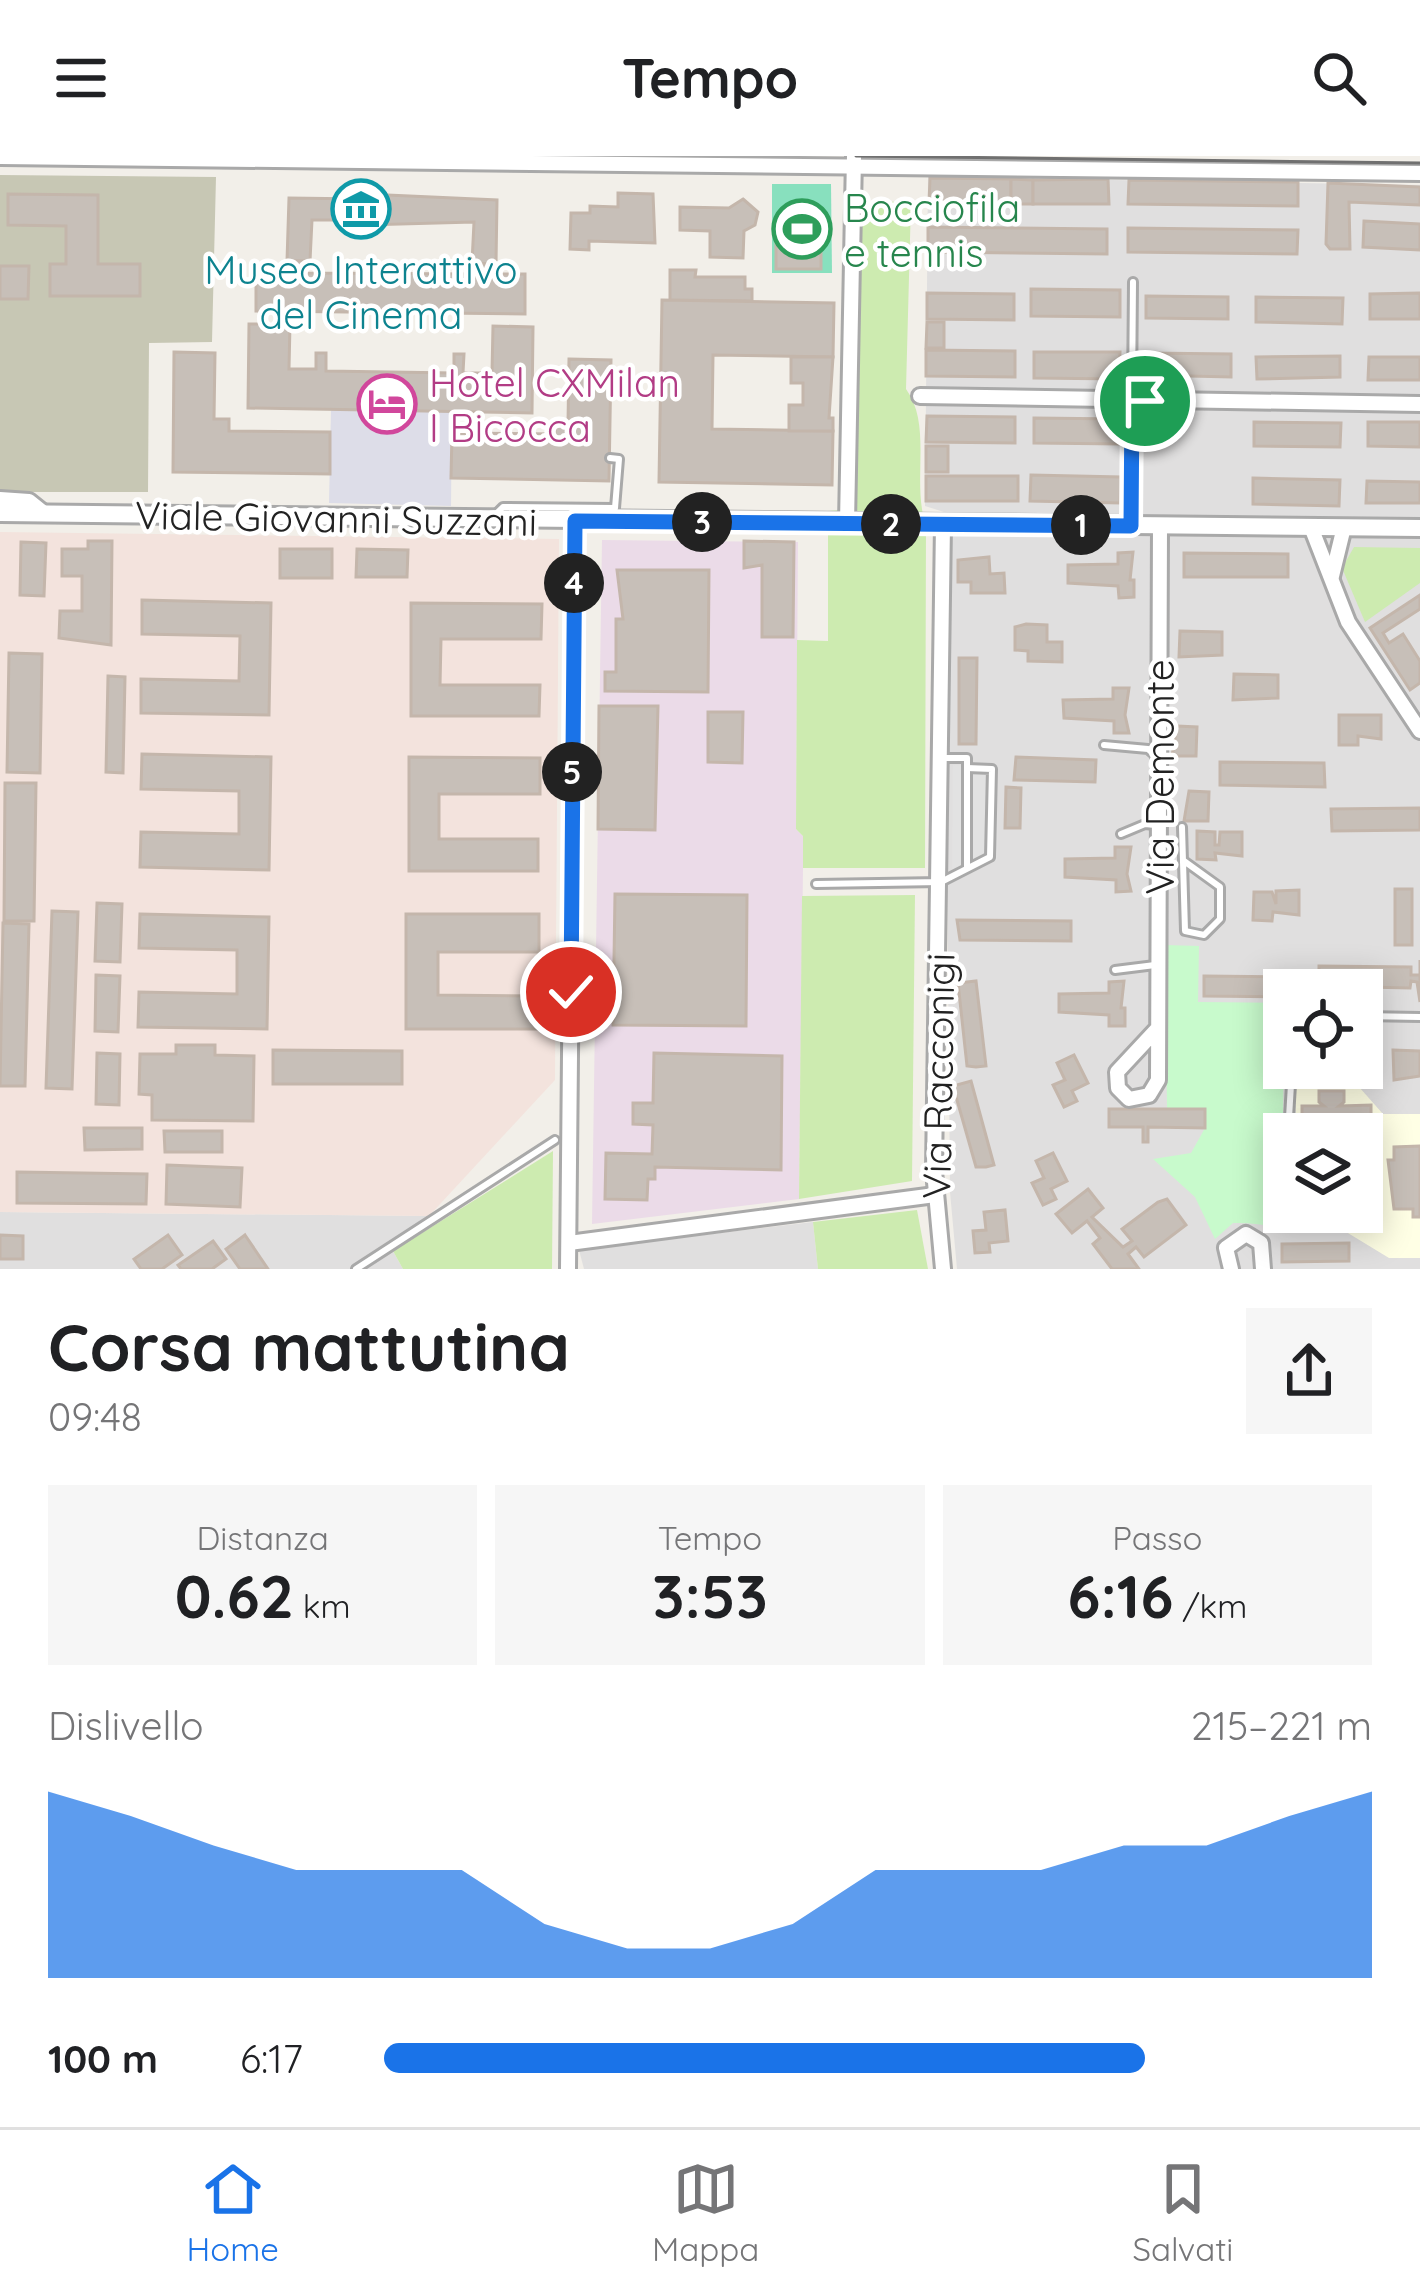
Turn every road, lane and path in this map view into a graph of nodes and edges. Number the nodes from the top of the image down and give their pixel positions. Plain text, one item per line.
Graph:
1 (0, 157) edge
2 (854, 161) edge
3 (1420, 173) edge
4 (1133, 282) dead end
5 (920, 396) dead end
6 (1132, 400) junction
7 (1420, 404) edge
8 (610, 458) dead end
9 (0, 500) edge
10 (0, 513) edge
11 (44, 513) junction
12 (490, 520) junction
13 (575, 521) junction
14 (847, 523) junction
15 (943, 524) junction
16 (1131, 526) junction
17 (1160, 526) junction
18 (1310, 527) junction
19 (1344, 527) junction
20 (1420, 528) edge
21 (1332, 576) junction
22 (1420, 731) edge
23 (1103, 745) dead end
24 (942, 758) junction
25 (1160, 759) junction
26 (968, 768) junction
27 (1159, 826) junction
28 (1182, 826) dead end
29 (1121, 835) dead end
30 (1184, 861) junction
31 (967, 868) junction
32 (940, 882) junction
33 (816, 884) dead end
34 (1158, 965) junction
35 (1115, 970) dead end
36 (1383, 1016) edge
37 (1420, 1017) edge
38 (1158, 1028) junction
39 (555, 1140) dead end
40 (935, 1195) junction
41 (569, 1243) junction
42 (356, 1269) edge
43 (568, 1269) edge
44 (943, 1269) edge
45 (1231, 1269) edge
46 (1263, 1269) edge

1 - 2 street
2 - 3 street
2 - 14 street
4 - 6 lane
5 - 6 street
6 - 7 street
6 - 16 street
8 - 12 lane
9 - 11 street, Viale Giovanni Suzzani
10 - 11 street, Viale Giovanni Suzzani
11 - 12 street, Viale Giovanni Suzzani
12 - 13 street, Viale Giovanni Suzzani
13 - 14 street, Viale Giovanni Suzzani
13 - 41 street
14 - 15 street, Viale Giovanni Suzzani
15 - 16 street, Viale Giovanni Suzzani
15 - 24 street, Via Racconigi
16 - 17 street, Viale Giovanni Suzzani
17 - 18 street, Viale Giovanni Suzzani
17 - 25 street, Via Demonte
18 - 19 street, Viale Giovanni Suzzani
18 - 21 street
19 - 20 street, Viale Giovanni Suzzani
19 - 21 street
21 - 22 street
23 - 25 lane
24 - 26 lane
24 - 32 street, Via Racconigi
25 - 27 street, Via Demonte
26 - 31 lane
26 - 31 lane
27 - 29 lane
27 - 34 street, Via Demonte
28 - 30 lane, Via Demonte
30 - 30 lane, Via Demonte
31 - 32 lane
32 - 33 lane
32 - 40 street, Via Racconigi
34 - 35 lane
34 - 38 street, Via Demonte
36 - 37 lane
38 - 38 street, Via Demonte
39 - 42 lane
40 - 41 street
40 - 44 street, Via Racconigi
41 - 43 street
45 - 46 street

